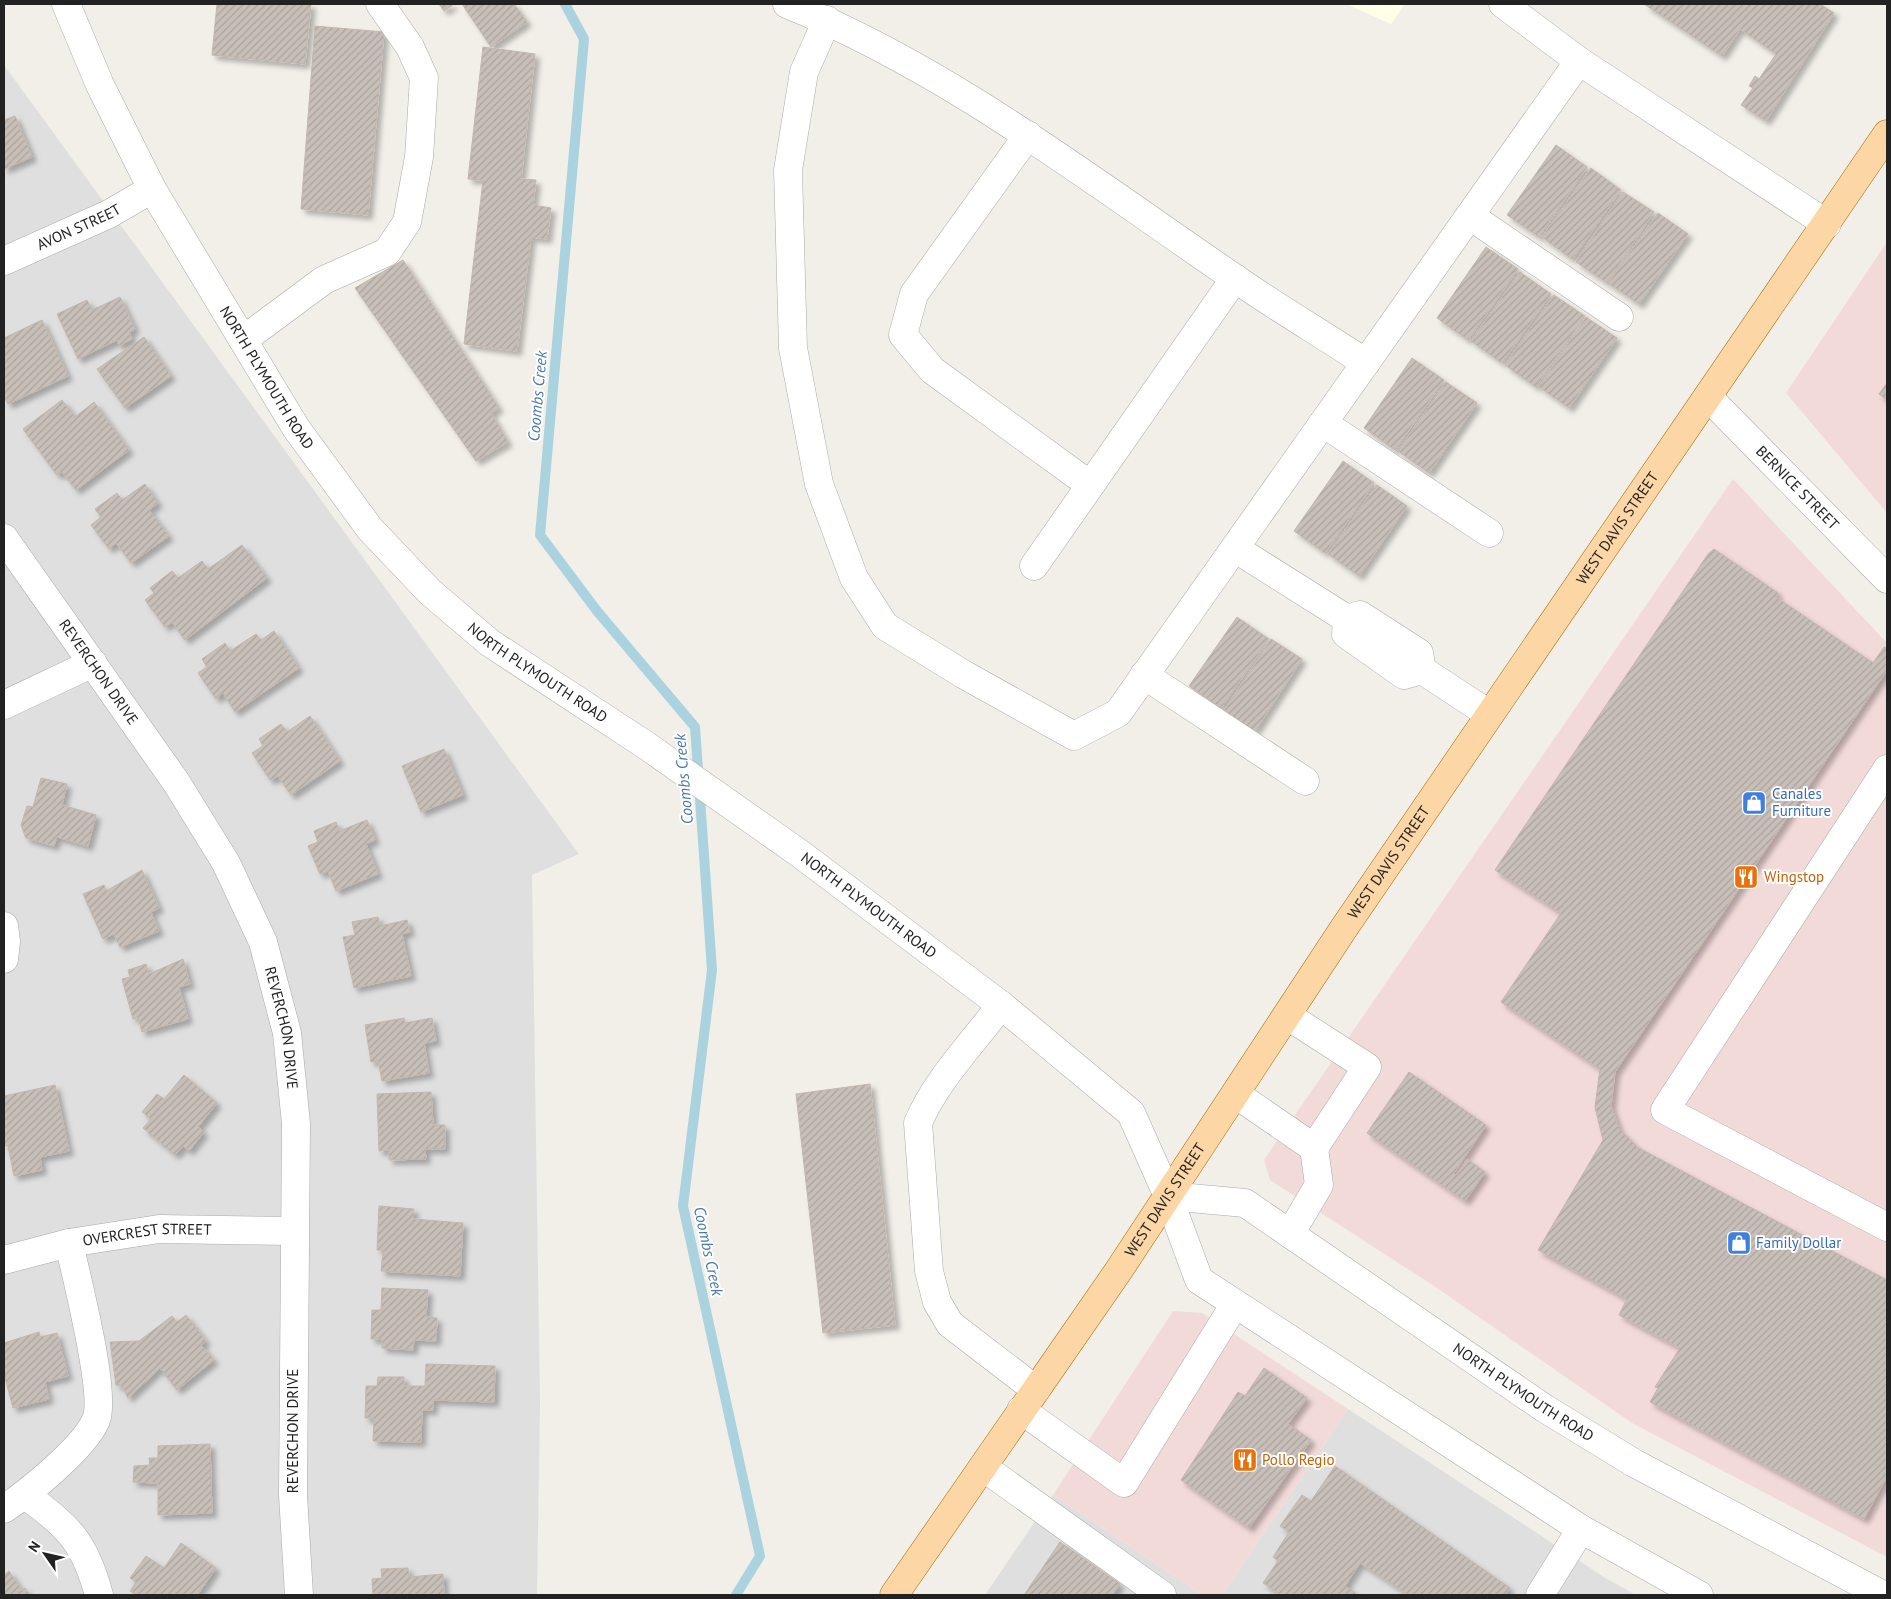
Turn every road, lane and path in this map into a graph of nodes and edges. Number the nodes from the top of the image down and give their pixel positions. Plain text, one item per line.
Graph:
1 (66, 4) edge
2 (380, 4) edge
3 (787, 4) edge
4 (1503, 4) edge
5 (827, 20) junction
6 (1579, 62) junction
7 (1028, 134) junction
8 (1887, 134) edge
9 (152, 189) junction
10 (1470, 216) junction
11 (1827, 224) junction
12 (4, 261) edge
13 (1234, 278) junction
14 (1619, 317) dead end
15 (242, 340) junction
16 (1366, 363) junction
17 (1709, 398) junction
18 (1323, 423) junction
19 (1090, 486) junction
20 (1489, 533) dead end
21 (4, 538) edge
22 (1236, 549) junction
23 (1034, 566) dead end
24 (1887, 579) edge
25 (93, 664) junction
26 (1144, 675) junction
27 (4, 705) edge
28 (1489, 714) junction
29 (1305, 781) dead end
30 (1884, 782) edge
31 (4, 926) edge
32 (4, 960) edge
33 (1001, 1005) junction
34 (1288, 1016) junction
35 (1236, 1095) junction
36 (1314, 1148) junction
37 (1168, 1196) junction
38 (1887, 1227) edge
39 (294, 1231) junction
40 (1290, 1234) junction
41 (69, 1243) junction
42 (4, 1260) edge
43 (1235, 1304) junction
44 (1029, 1400) junction
45 (982, 1467) junction
46 (14, 1502) edge
47 (1581, 1529) junction
48 (1883, 1589) edge
49 (99, 1595) edge
50 (299, 1595) edge
51 (894, 1595) edge
52 (1162, 1595) edge
53 (1540, 1595) edge
54 (1699, 1595) edge

1 - 9 street, NORTH PLYMOUTH ROAD
2 - 15 street
3 - 5 street
4 - 6 street
5 - 7 street
5 - 26 street
6 - 10 street
6 - 11 street
7 - 13 street
7 - 19 street
8 - 11 main road, WEST DAVIS STREET
9 - 12 street, AVON STREET
9 - 15 street, NORTH PLYMOUTH ROAD
10 - 14 street
10 - 16 street
11 - 17 main road, WEST DAVIS STREET
13 - 16 street
13 - 19 street
15 - 33 street, NORTH PLYMOUTH ROAD
16 - 18 street
17 - 24 street, BERNICE STREET
17 - 28 main road, WEST DAVIS STREET
18 - 20 street
18 - 22 street
19 - 23 street
21 - 25 street, REVERCHON DRIVE
22 - 26 street
22 - 28 street
25 - 27 street
25 - 39 street, REVERCHON DRIVE
26 - 29 street
28 - 34 main road, WEST DAVIS STREET
30 - 38 street
31 - 32 street
33 - 37 street, NORTH PLYMOUTH ROAD
33 - 44 street
34 - 35 main road, WEST DAVIS STREET
34 - 36 street
35 - 36 street
35 - 37 main road, WEST DAVIS STREET
36 - 40 street
37 - 40 street, NORTH PLYMOUTH ROAD
37 - 43 street, NORTH PLYMOUTH ROAD
37 - 44 main road, WEST DAVIS STREET
39 - 41 street, OVERCREST STREET
39 - 50 street, REVERCHON DRIVE
40 - 48 street, NORTH PLYMOUTH ROAD
41 - 42 street, OVERCREST STREET
41 - 46 street
43 - 44 street
43 - 47 street, NORTH PLYMOUTH ROAD
44 - 45 main road, WEST DAVIS STREET
45 - 51 main road, WEST DAVIS STREET
45 - 52 street
46 - 49 street
47 - 53 street
47 - 54 street, NORTH PLYMOUTH ROAD

